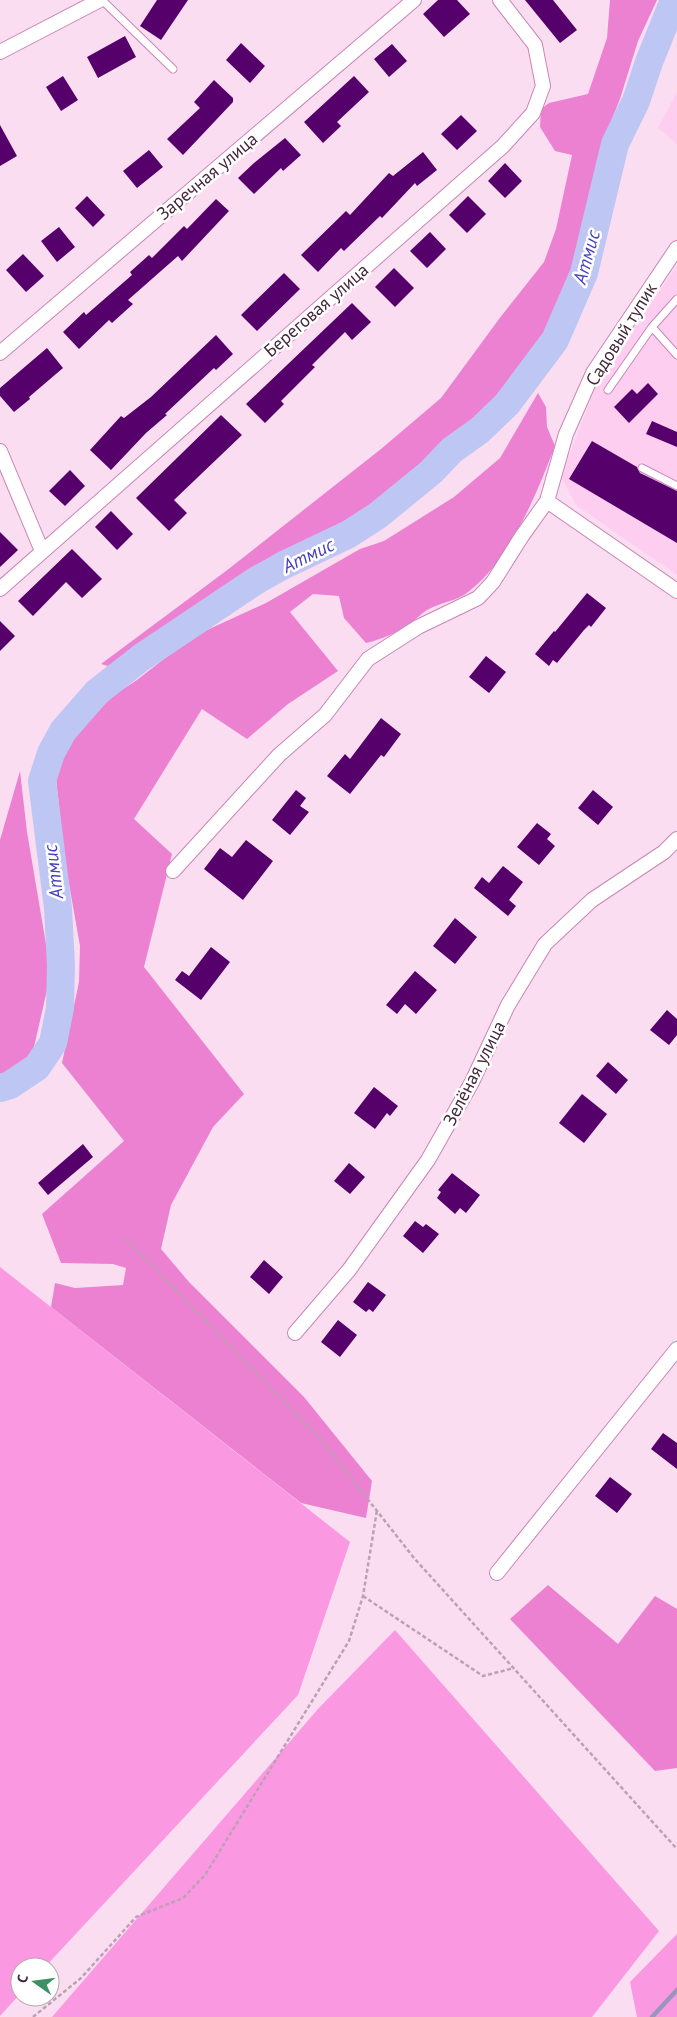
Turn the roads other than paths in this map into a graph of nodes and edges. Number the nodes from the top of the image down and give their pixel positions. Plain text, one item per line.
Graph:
1 (101, 0) edge
2 (414, 0) edge
3 (500, 0) edge
4 (0, 52) edge
5 (173, 69) dead end
6 (677, 248) edge
7 (677, 299) edge
8 (652, 327) junction
9 (0, 353) edge
10 (677, 355) edge
11 (608, 390) dead end
12 (0, 451) edge
13 (642, 468) dead end
14 (677, 486) edge
15 (547, 501) junction
16 (42, 551) junction
17 (0, 589) edge
18 (677, 591) edge
19 (677, 839) edge
20 (173, 871) dead end
21 (296, 1333) dead end
22 (677, 1349) edge
23 (497, 1572) dead end

1 - 4 street
1 - 5 lane
2 - 9 street, Заречная улица
3 - 16 street, Береговая улица
6 - 15 street, Садовый тупик
7 - 8 lane
8 - 10 lane
8 - 11 lane
12 - 16 street
13 - 14 lane
15 - 18 street
15 - 20 street, Садовый тупик
16 - 17 street, Береговая улица
19 - 21 street, Зелёная улица
22 - 23 street

